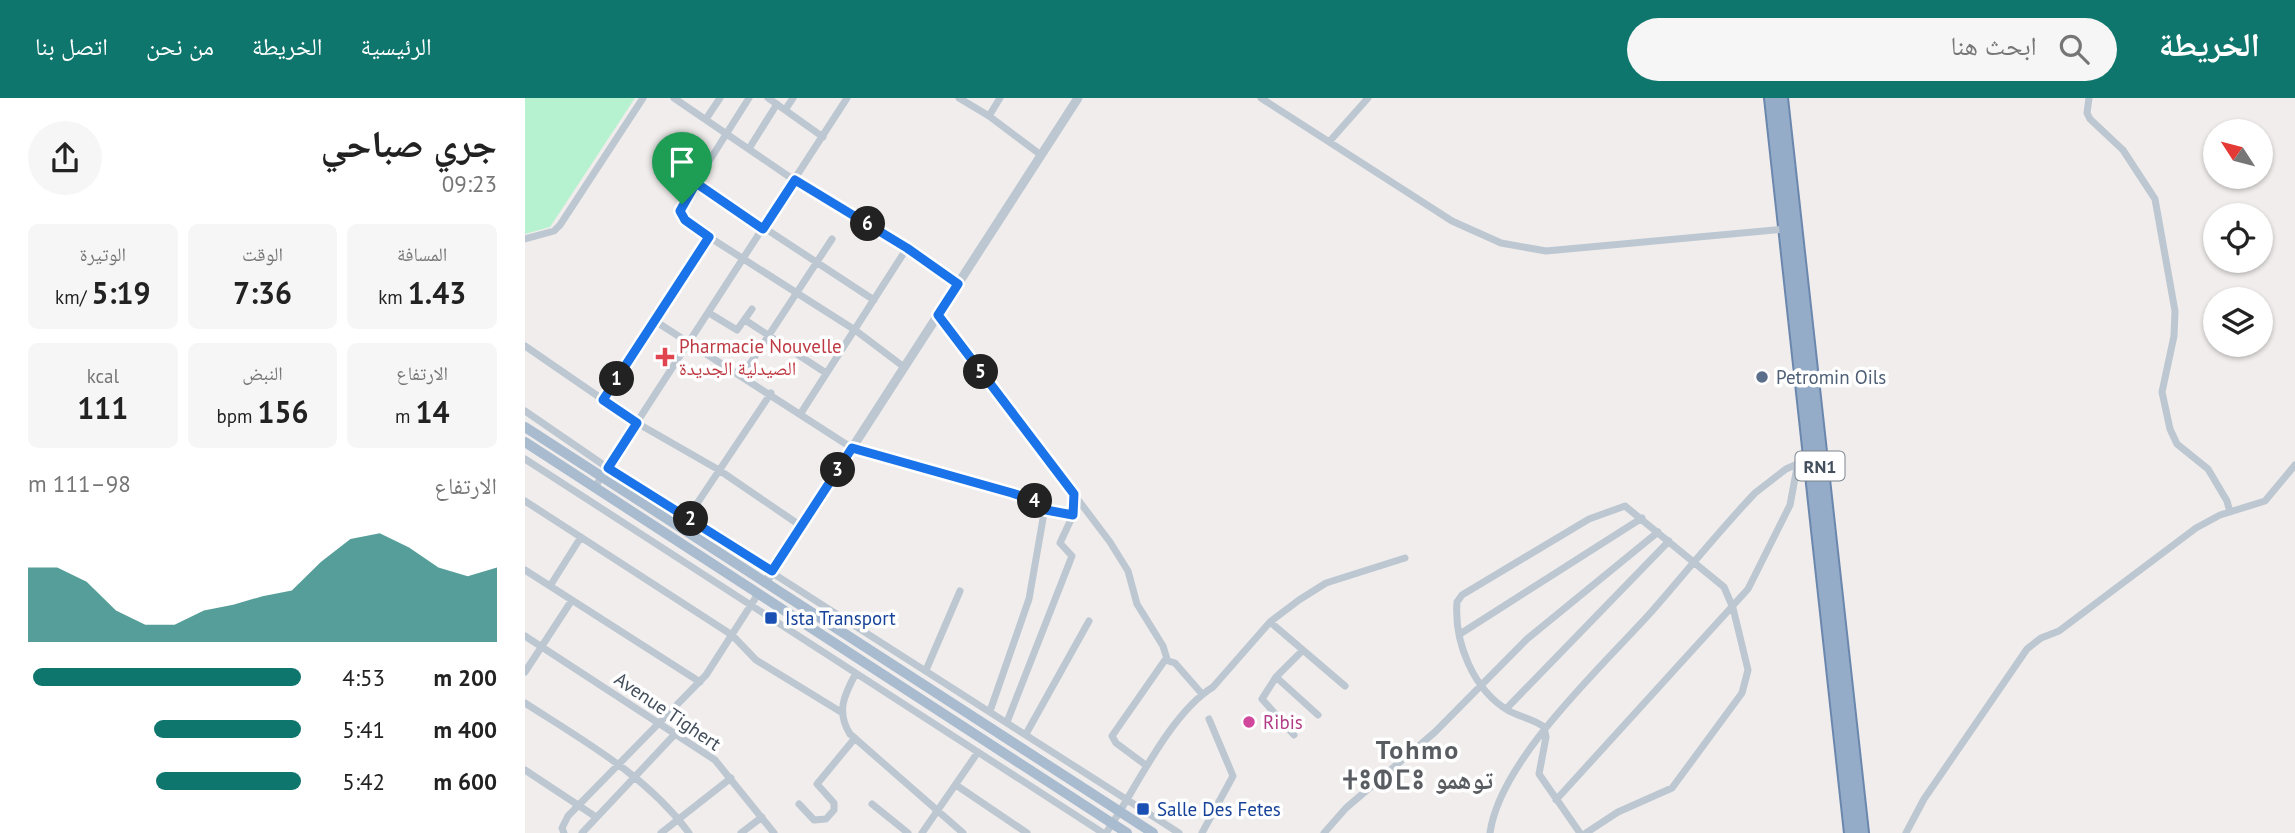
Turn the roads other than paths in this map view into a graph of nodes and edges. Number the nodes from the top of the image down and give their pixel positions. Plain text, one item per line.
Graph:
1 (643, 98) edge
2 (674, 98) edge
3 (720, 98) edge
4 (749, 98) edge
5 (768, 98) edge
6 (793, 98) edge
7 (847, 98) edge
8 (959, 98) edge
9 (1000, 98) edge
10 (1078, 98) edge
11 (1261, 98) edge
12 (1367, 98) edge
13 (1771, 98) edge
14 (1781, 98) edge
15 (2089, 98) edge
16 (777, 104) junction
17 (785, 110) junction
18 (989, 116) junction
19 (706, 119) junction
20 (727, 133) junction
21 (823, 136) junction
22 (1329, 142) junction
23 (750, 147) junction
24 (1041, 155) junction
25 (795, 180) junction
26 (696, 183) junction
27 (763, 229) junction
28 (1785, 229) junction
29 (709, 237) junction
30 (525, 239) edge
31 (832, 239) dead end
32 (907, 248) junction
33 (744, 259) junction
34 (816, 263) junction
35 (958, 284) junction
36 (797, 293) junction
37 (874, 300) junction
38 (752, 309) dead end
39 (709, 313) junction
40 (938, 315) junction
41 (745, 320) junction
42 (655, 321) junction
43 (855, 330) junction
44 (768, 336) junction
45 (689, 343) junction
46 (525, 345) edge
47 (904, 367) junction
48 (827, 373) junction
49 (742, 376) junction
50 (771, 393) junction
51 (603, 400) junction
52 (525, 411) edge
53 (801, 413) junction
54 (637, 423) junction
55 (525, 427) edge
56 (525, 442) edge
57 (852, 448) junction
58 (525, 459) edge
59 (1804, 460) junction
60 (2295, 465) edge
61 (719, 470) junction
62 (602, 477) junction
63 (1074, 494) junction
64 (525, 500) edge
65 (1046, 510) junction
66 (2230, 512) junction
67 (1073, 515) junction
68 (688, 517) junction
69 (1642, 519) junction
70 (801, 526) junction
71 (1658, 532) junction
72 (581, 537) junction
73 (1669, 541) junction
74 (1405, 558) dead end
75 (1693, 562) junction
76 (772, 571) junction
77 (528, 572) edge
78 (765, 583) junction
79 (525, 584) edge
80 (550, 586) junction
81 (960, 591) dead end
82 (758, 594) junction
83 (572, 600) junction
84 (750, 606) junction
85 (1733, 608) junction
86 (1089, 621) dead end
87 (1270, 622) junction
88 (1460, 634) junction
89 (732, 635) junction
90 (525, 636) edge
91 (542, 647) junction
92 (1303, 650) junction
93 (1167, 659) junction
94 (926, 670) junction
95 (525, 673) edge
96 (856, 673) junction
97 (1276, 677) junction
98 (700, 682) junction
99 (1481, 685) junction
100 (1345, 686) dead end
101 (1202, 694) junction
102 (525, 703) edge
103 (1506, 709) junction
104 (990, 711) junction
105 (842, 712) junction
106 (1318, 715) dead end
107 (1209, 719) dead end
108 (658, 722) junction
109 (1007, 722) junction
110 (1545, 730) junction
111 (676, 733) junction
112 (1026, 734) junction
113 (1294, 735) dead end
114 (855, 738) junction
115 (978, 752) junction
116 (618, 764) junction
117 (1147, 766) junction
118 (525, 770) edge
119 (635, 776) junction
120 (731, 778) junction
121 (956, 785) junction
122 (1126, 798) junction
123 (1556, 800) junction
124 (799, 804) dead end
125 (872, 804) dead end
126 (579, 805) junction
127 (936, 811) junction
128 (1121, 812) junction
129 (596, 817) junction
130 (677, 817) junction
131 (762, 817) junction
132 (1107, 830) edge
133 (564, 833) edge
134 (582, 833) edge
135 (661, 833) edge
136 (689, 833) edge
137 (741, 833) edge
138 (774, 833) edge
139 (908, 833) edge
140 (922, 833) edge
141 (963, 833) edge
142 (1027, 833) edge
143 (1127, 833) edge
144 (1153, 833) edge
145 (1179, 833) edge
146 (1202, 833) edge
147 (1324, 833) edge
148 (1490, 833) edge
149 (1580, 833) edge
150 (1586, 833) edge
151 (1851, 833) edge
152 (1862, 833) edge
153 (1906, 833) edge

1 - 30 street
2 - 19 street
3 - 19 street
4 - 20 street
5 - 16 street
6 - 17 street
7 - 21 street
8 - 18 street
9 - 18 street
10 - 24 street
11 - 22 street
12 - 22 street
13 - 28 highway, RN1
14 - 152 highway, RN1
15 - 66 street
16 - 17 street
16 - 23 street
17 - 21 street
18 - 24 street
19 - 20 street
20 - 23 street
20 - 26 street
21 - 25 street
22 - 28 street
23 - 25 street
24 - 35 street
25 - 27 street
25 - 32 street
26 - 27 street
26 - 29 street
27 - 33 street
27 - 34 street
28 - 59 highway, RN1
29 - 33 street
29 - 42 street
31 - 34 street
32 - 35 street
32 - 37 street
33 - 36 street
33 - 39 street
34 - 36 street
34 - 37 street
35 - 40 street
36 - 43 street
36 - 44 street
37 - 43 street
38 - 41 street
39 - 41 street
39 - 45 street
40 - 47 street
40 - 63 street
41 - 44 street
42 - 45 street
42 - 51 street
43 - 47 street
43 - 48 street
44 - 48 street
44 - 49 street
45 - 49 street
45 - 54 street
46 - 51 street
47 - 57 street
48 - 53 street
49 - 50 street
50 - 53 street
50 - 61 street
51 - 54 street
52 - 62 street
53 - 57 street
54 - 61 street
54 - 62 street
55 - 62 main road
56 - 62 main road
57 - 65 street
57 - 70 street
58 - 84 street
59 - 75 street
59 - 85 street
59 - 151 highway, RN1
60 - 66 street
61 - 68 street
61 - 70 street
62 - 68 street
62 - 78 main road
62 - 82 main road
63 - 67 street
63 - 93 street
64 - 72 street
65 - 67 street
65 - 104 street
66 - 153 street
67 - 109 street
68 - 76 street
69 - 71 street
69 - 88 street
69 - 88 street
70 - 76 street
71 - 73 street
71 - 99 street
72 - 80 street
72 - 89 street
73 - 75 street
73 - 103 street
74 - 87 street
75 - 85 street
75 - 110 street
76 - 78 street
76 - 94 street
77 - 79 street
77 - 80 street
78 - 82 main road
78 - 128 main road
80 - 83 street
81 - 94 street
82 - 84 street
82 - 132 main road
83 - 91 street
83 - 98 street
84 - 89 street
84 - 96 street
85 - 123 street
85 - 150 street
86 - 112 street
87 - 92 street
87 - 101 street
88 - 99 street
89 - 98 street
89 - 105 street
90 - 91 street, Avenue Tighert
91 - 95 street
91 - 108 street, Avenue Tighert
92 - 97 street
92 - 100 street
93 - 101 street
93 - 117 street
94 - 104 street
96 - 105 street
96 - 115 street
97 - 106 street
97 - 113 street
98 - 108 street
99 - 103 street
99 - 147 street
101 - 117 street
102 - 116 street
103 - 110 street
104 - 109 street
105 - 114 street
107 - 146 street
108 - 111 street, Avenue Tighert
108 - 116 street
109 - 112 street
110 - 123 street
110 - 148 street
111 - 119 street
111 - 120 street, Avenue Tighert
112 - 122 street
114 - 124 street
114 - 127 street
115 - 121 street
115 - 132 street
116 - 119 street
116 - 126 street
117 - 122 street
118 - 126 street
119 - 129 street
119 - 130 street
120 - 130 street
120 - 131 street, Avenue Tighert
121 - 127 street
121 - 142 street
122 - 128 street
122 - 145 street
123 - 149 street
125 - 139 street
126 - 129 street
126 - 133 street
127 - 140 street
127 - 141 street
128 - 132 street
128 - 144 main road
129 - 134 street
130 - 135 street
130 - 136 street
131 - 137 street
131 - 138 street, Avenue Tighert
132 - 143 main road

